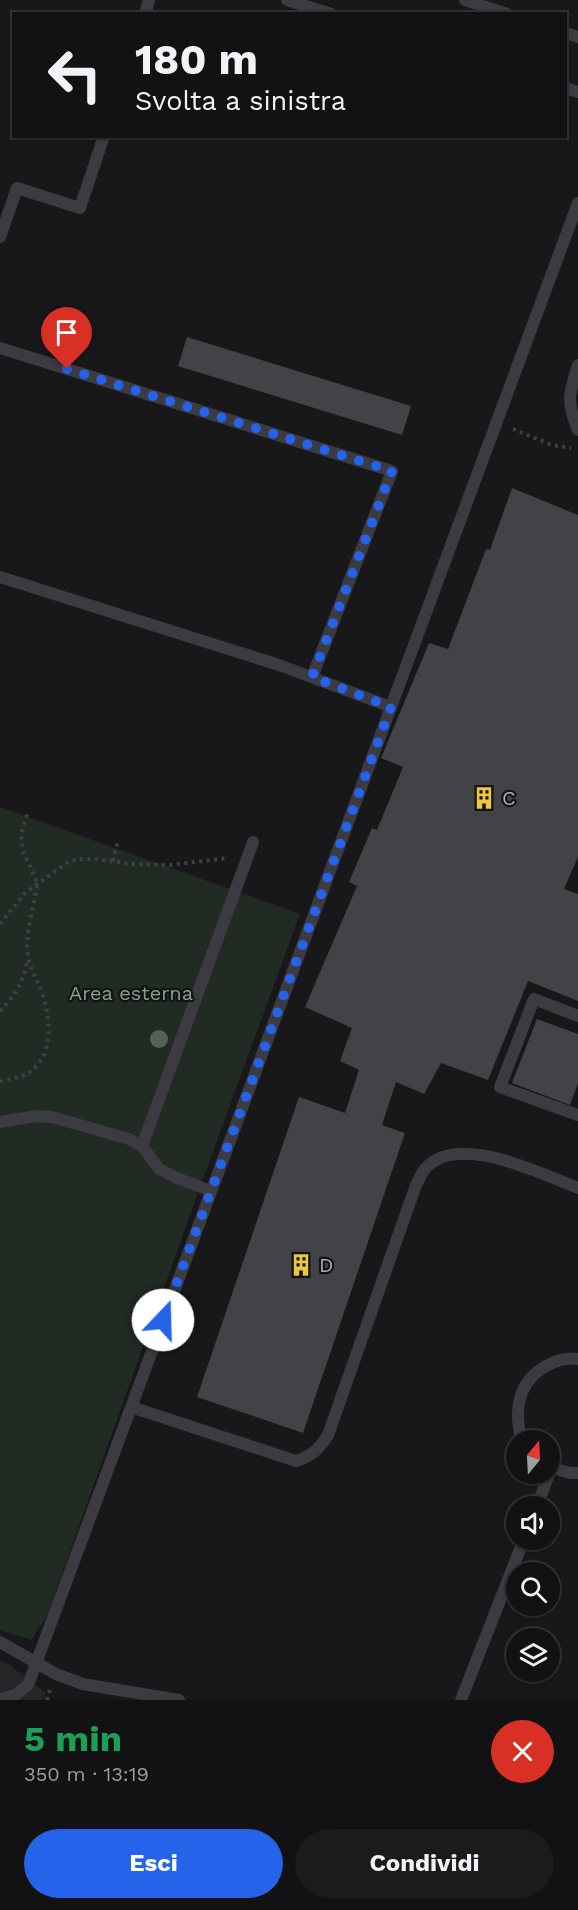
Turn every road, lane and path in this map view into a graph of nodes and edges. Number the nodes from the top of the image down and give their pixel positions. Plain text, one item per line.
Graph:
1 (287, 0) edge
2 (465, 0) edge
3 (325, 12) edge
4 (501, 12) edge
5 (103, 138) edge
6 (578, 203) edge
7 (0, 237) edge
8 (0, 348) edge
9 (578, 365) edge
10 (496, 422) junction
11 (578, 430) edge
12 (578, 449) edge
13 (0, 577) edge
14 (312, 677) junction
15 (391, 707) junction
16 (28, 811) dead end
17 (118, 841) dead end
18 (251, 848) joint
19 (113, 861) junction
20 (37, 882) junction
21 (0, 924) edge
22 (28, 954) junction
23 (0, 1011) edge
24 (578, 1016) edge
25 (0, 1081) edge
26 (578, 1115) edge
27 (0, 1122) edge
28 (142, 1146) junction
29 (578, 1188) edge
30 (211, 1191) junction
31 (578, 1359) edge
32 (131, 1407) junction
33 (519, 1430) edge
34 (560, 1470) edge
35 (578, 1473) edge
36 (520, 1550) edge
37 (0, 1642) edge
38 (36, 1663) junction
39 (0, 1699) edge
40 (179, 1700) edge
41 (461, 1700) edge

1 - 3 lane
2 - 4 lane
5 - 7 lane
6 - 10 lane
8 - 14 lane
9 - 11 lane
10 - 12 path
10 - 15 lane
13 - 14 lane
14 - 15 lane
15 - 30 lane
16 - 20 path
17 - 19 path
18 - 19 path
18 - 28 lane
19 - 20 path
20 - 21 path
20 - 22 path
22 - 23 path
22 - 25 path
24 - 26 lane
27 - 28 lane
28 - 30 lane
29 - 32 lane
30 - 32 lane
31 - 33 lane
32 - 38 lane
34 - 35 lane
36 - 41 lane
37 - 38 lane
38 - 39 lane
38 - 40 lane

